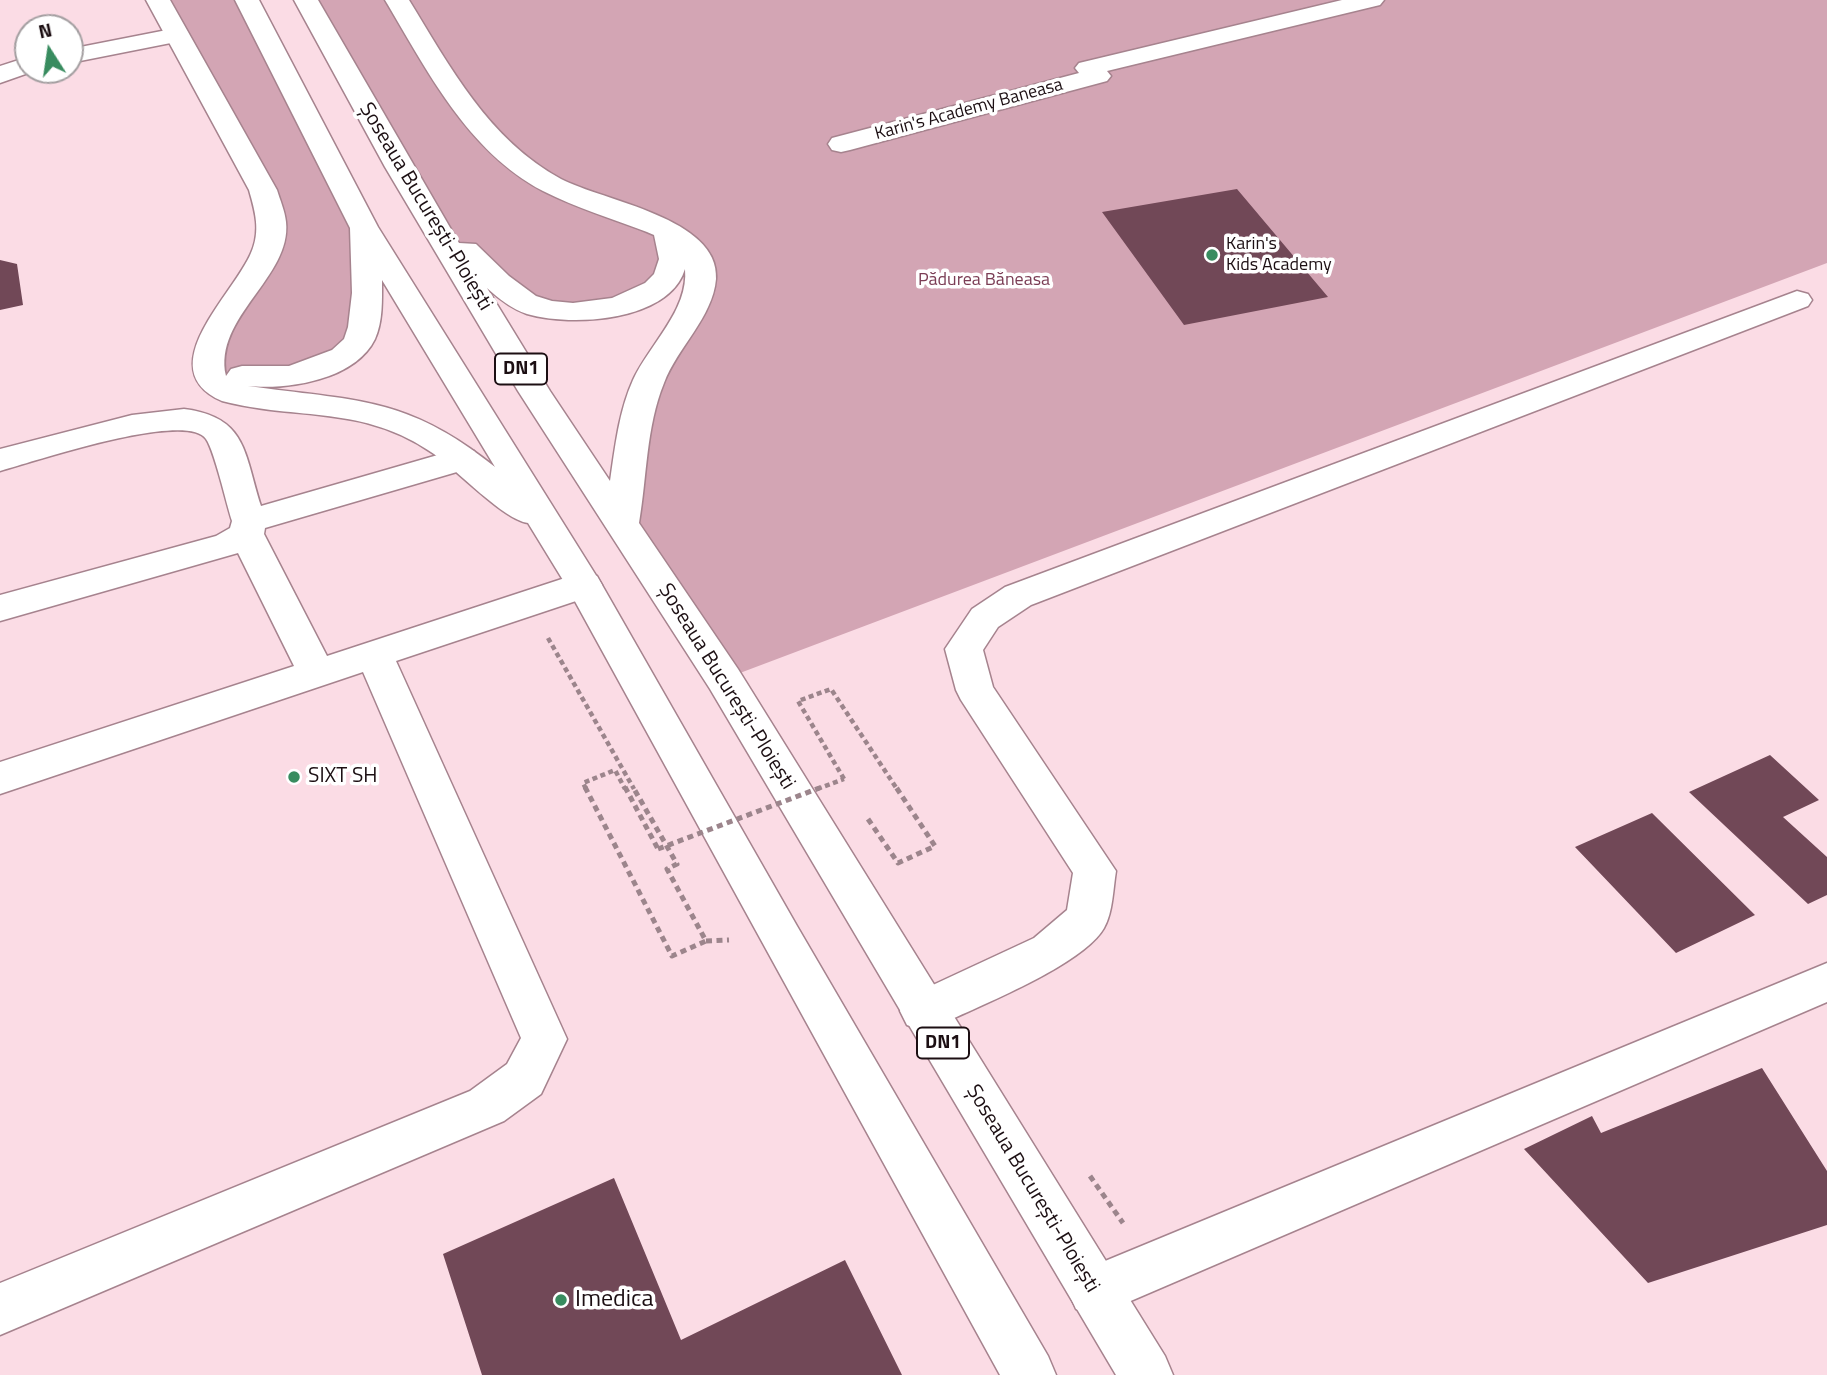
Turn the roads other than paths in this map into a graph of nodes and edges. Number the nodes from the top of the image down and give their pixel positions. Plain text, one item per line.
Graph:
1 (158, 0) edge
2 (247, 0) edge
3 (306, 0) edge
4 (397, 0) edge
5 (1371, 0) edge
6 (177, 34) junction
7 (84, 53) edge
8 (841, 144) dead end
9 (426, 211) junction
10 (364, 227) junction
11 (664, 228) junction
12 (1797, 300) dead end
13 (209, 360) junction
14 (462, 459) junction
15 (0, 460) edge
16 (622, 523) junction
17 (247, 528) junction
18 (550, 530) junction
19 (584, 585) junction
20 (0, 608) edge
21 (374, 655) junction
22 (317, 674) junction
23 (0, 778) edge
24 (1827, 982) edge
25 (923, 1010) junction
26 (1094, 1291) junction
27 (0, 1309) edge
28 (1029, 1375) edge
29 (1146, 1375) edge

1 - 6 main road
2 - 10 main road, DN1
3 - 9 main road, Șoseaua București-Ploiești / DN1
4 - 11 main road
5 - 8 main road, Karin's Academy Baneasa
6 - 7 main road
6 - 13 main road
9 - 11 main road
9 - 16 main road, Șoseaua București-Ploiești / DN1
10 - 13 main road
10 - 18 main road, DN1
11 - 16 main road
12 - 25 main road
13 - 14 main road
14 - 17 main road
14 - 18 main road
15 - 17 main road
16 - 25 main road, Șoseaua București-Ploiești / DN1
17 - 20 main road
17 - 22 main road
18 - 19 main road, DN1
19 - 21 main road
19 - 28 main road, DN1
21 - 22 main road
21 - 27 main road
22 - 23 main road
24 - 26 main road
25 - 26 main road, Șoseaua București-Ploiești / DN1
26 - 29 main road, Șoseaua București-Ploiești / DN1

